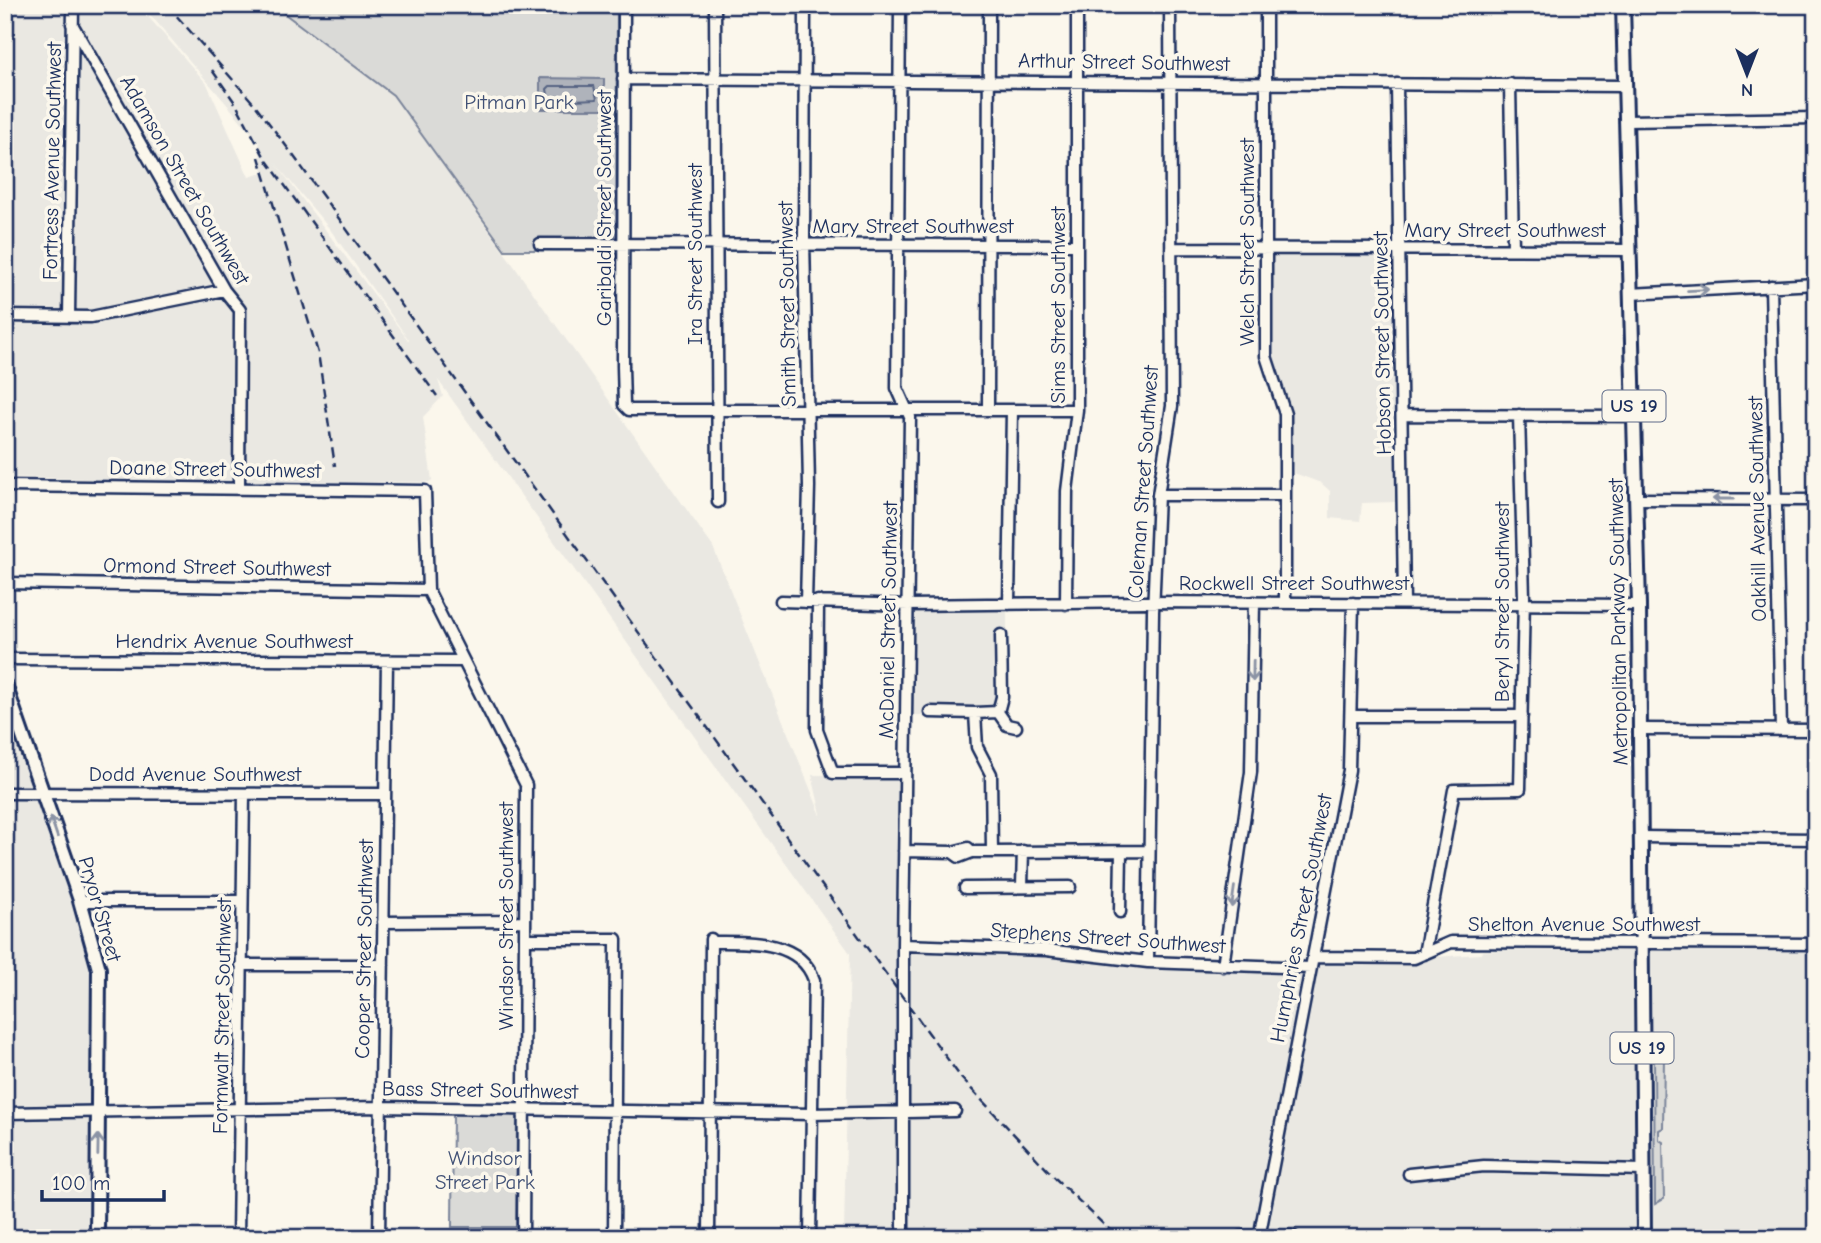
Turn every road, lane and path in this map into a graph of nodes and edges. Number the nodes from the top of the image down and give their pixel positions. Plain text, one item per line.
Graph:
1 (73, 5) edge
2 (624, 5) edge
3 (715, 5) edge
4 (805, 5) edge
5 (900, 5) edge
6 (989, 5) edge
7 (1077, 5) edge
8 (1170, 5) edge
9 (1266, 5) edge
10 (1623, 5) edge
11 (72, 24) junction
12 (623, 79) junction
13 (715, 79) junction
14 (805, 79) junction
15 (899, 79) junction
16 (989, 80) junction
17 (1077, 81) junction
18 (1171, 82) junction
19 (1266, 82) junction
20 (1397, 83) junction
21 (1510, 85) junction
22 (1625, 86) junction
23 (1816, 118) edge
24 (1626, 121) junction
25 (540, 244) dead end
26 (624, 244) junction
27 (714, 245) junction
28 (898, 245) junction
29 (988, 245) junction
30 (1077, 245) junction
31 (804, 246) junction
32 (1171, 248) junction
33 (1266, 248) junction
34 (1401, 249) junction
35 (1513, 250) junction
36 (1629, 250) junction
37 (1816, 284) edge
38 (1770, 286) junction
39 (224, 290) junction
40 (1630, 294) junction
41 (5, 316) edge
42 (69, 317) junction
43 (988, 409) junction
44 (715, 410) junction
45 (808, 410) junction
46 (907, 410) junction
47 (1012, 410) junction
48 (1077, 410) junction
49 (1402, 415) junction
50 (1519, 415) junction
51 (1634, 416) junction
52 (5, 486) edge
53 (239, 489) junction
54 (425, 491) joint
55 (1158, 495) junction
56 (1284, 495) junction
57 (1636, 499) junction
58 (1776, 500) junction
59 (1816, 500) edge
60 (718, 502) dead end
61 (5, 583) edge
62 (428, 590) junction
63 (781, 601) dead end
64 (818, 601) junction
65 (806, 602) junction
66 (1153, 602) junction
67 (1254, 602) junction
68 (1285, 602) junction
69 (1353, 603) junction
70 (1404, 603) junction
71 (1009, 604) junction
72 (1066, 604) junction
73 (1524, 604) junction
74 (1639, 604) junction
75 (908, 605) junction
76 (1001, 635) dead end
77 (5, 659) edge
78 (387, 661) junction
79 (462, 662) junction
80 (5, 685) edge
81 (930, 712) dead end
82 (998, 712) junction
83 (5, 713) edge
84 (975, 713) junction
85 (1352, 716) junction
86 (1522, 716) junction
87 (20, 727) junction
88 (1016, 727) dead end
89 (1640, 729) junction
90 (1781, 730) junction
91 (1816, 730) edge
92 (905, 773) junction
93 (5, 793) edge
94 (43, 793) junction
95 (244, 794) junction
96 (384, 794) junction
97 (1641, 837) junction
98 (1816, 839) edge
99 (904, 851) junction
100 (1023, 851) junction
101 (1144, 851) junction
102 (992, 852) junction
103 (1121, 852) junction
104 (1022, 886) junction
105 (1070, 887) dead end
106 (965, 888) dead end
107 (80, 901) junction
108 (242, 901) junction
109 (1120, 912) dead end
110 (525, 921) junction
111 (383, 922) junction
112 (525, 939) junction
113 (1642, 944) junction
114 (1816, 944) edge
115 (903, 945) junction
116 (1424, 954) junction
117 (1148, 962) junction
118 (1312, 963) junction
119 (241, 965) junction
120 (383, 965) junction
121 (1223, 966) junction
122 (381, 1107) junction
123 (524, 1109) junction
124 (615, 1110) junction
125 (239, 1111) junction
126 (955, 1111) dead end
127 (709, 1112) junction
128 (5, 1113) edge
129 (98, 1113) junction
130 (902, 1113) junction
131 (811, 1114) junction
132 (1643, 1170) junction
133 (1409, 1174) dead end
134 (1259, 1237) edge
135 (97, 1238) edge
136 (238, 1238) edge
137 (379, 1238) edge
138 (523, 1238) edge
139 (614, 1238) edge
140 (709, 1238) edge
141 (810, 1238) edge
142 (903, 1238) edge
143 (1242, 1238) edge
144 (1293, 1238) edge
145 (1644, 1238) edge

1 - 11 street, Fortress Avenue Southwest
2 - 12 street, Garibaldi Street Southwest
3 - 13 street, Ira Street Southwest
4 - 14 street, Smith Street Southwest
5 - 15 street, McDaniel Street Southwest
6 - 16 street
7 - 17 street, Sims Street Southwest
8 - 18 street, Coleman Street Southwest
9 - 19 street, Welch Street Southwest
10 - 22 main road, Metropolitan Parkway Southwest / US 19
11 - 39 street, Adamson Street Southwest
11 - 42 street, Fortress Avenue Southwest
12 - 13 street, Arthur Street Southwest
12 - 26 street, Garibaldi Street Southwest
13 - 14 street, Arthur Street Southwest
13 - 27 street, Ira Street Southwest
14 - 15 street, Arthur Street Southwest
14 - 31 street, Smith Street Southwest
15 - 16 street, Arthur Street Southwest
15 - 28 street, McDaniel Street Southwest
16 - 17 street, Arthur Street Southwest
16 - 29 street
17 - 18 street, Arthur Street Southwest
17 - 30 street, Sims Street Southwest
18 - 19 street, Arthur Street Southwest
18 - 32 street, Coleman Street Southwest
19 - 20 street, Arthur Street Southwest
19 - 33 street, Welch Street Southwest
20 - 21 street, Arthur Street Southwest
20 - 34 street, Hobson Street Southwest
21 - 22 street, Arthur Street Southwest
21 - 35 street
22 - 24 main road, Metropolitan Parkway Southwest / US 19
23 - 24 street
24 - 36 main road, Metropolitan Parkway Southwest / US 19
25 - 26 street, Mary Street Southwest
26 - 27 street, Mary Street Southwest
26 - 44 street, Garibaldi Street Southwest
27 - 31 street, Mary Street Southwest
27 - 44 street, Ira Street Southwest
28 - 29 street, Mary Street Southwest
28 - 31 street, Mary Street Southwest
28 - 46 street, McDaniel Street Southwest
29 - 30 street, Mary Street Southwest
29 - 43 street
30 - 48 street, Sims Street Southwest
31 - 45 street, Smith Street Southwest
32 - 33 street, Mary Street Southwest
32 - 55 street, Coleman Street Southwest
33 - 34 street, Mary Street Southwest
33 - 56 street, Welch Street Southwest
34 - 35 street, Mary Street Southwest
34 - 49 street, Hobson Street Southwest
35 - 36 street, Mary Street Southwest
36 - 40 main road, Metropolitan Parkway Southwest / US 19
37 - 38 street
40 -> 38 street
38 - 58 street, Oakhill Avenue Southwest
39 - 42 street
39 - 53 street, Adamson Street Southwest
40 - 51 main road, Metropolitan Parkway Southwest / US 19
41 - 42 street
43 - 46 street
43 - 47 street
44 - 45 street
44 - 60 street, Ira Street Southwest
45 - 46 street
45 - 65 street, Smith Street Southwest
46 - 75 street, McDaniel Street Southwest
47 - 48 street
47 - 71 street
48 - 72 street, Sims Street Southwest
49 - 50 street
49 - 70 street, Hobson Street Southwest
50 - 51 street
50 - 73 street, Beryl Street Southwest
51 - 57 main road, Metropolitan Parkway Southwest / US 19
52 - 53 street, Doane Street Southwest
53 - 54 street, Doane Street Southwest
54 - 62 street, Windsor Street Southwest
55 - 56 street
55 - 66 street, Coleman Street Southwest
56 - 68 street, Welch Street Southwest
58 -> 57 street
57 - 74 main road, Metropolitan Parkway Southwest / US 19
58 - 59 street
58 - 90 street, Oakhill Avenue Southwest
61 - 62 street, Ormond Street Southwest
62 - 79 street, Windsor Street Southwest
63 - 65 street, Rockwell Street Southwest
64 - 65 street, Rockwell Street Southwest
64 - 75 street, Rockwell Street Southwest
64 - 92 street
66 - 67 street, Rockwell Street Southwest
66 - 72 street, Rockwell Street Southwest
66 - 101 street, Coleman Street Southwest
67 - 68 street, Rockwell Street Southwest
67 -> 121 street
68 - 69 street, Rockwell Street Southwest
69 - 70 street, Rockwell Street Southwest
69 - 85 street, Humphries Street Southwest
70 - 73 street, Rockwell Street Southwest
71 - 72 street, Rockwell Street Southwest
71 - 75 street, Rockwell Street Southwest
73 - 74 street, Rockwell Street Southwest
73 - 86 street, Beryl Street Southwest
74 - 89 main road, Metropolitan Parkway Southwest / US 19
75 - 92 street, McDaniel Street Southwest
76 - 82 street
77 - 78 street, Hendrix Avenue Southwest
78 - 79 street, Hendrix Avenue Southwest
78 - 96 street, Cooper Street Southwest
79 - 110 street, Windsor Street Southwest
80 - 87 main road, Pryor Street
81 - 84 street
82 - 84 street
82 - 88 street
83 - 87 main road
84 - 102 street
85 - 86 street
85 - 118 street, Humphries Street Southwest
86 - 116 street, Beryl Street Southwest
87 - 94 main road, Pryor Street
89 - 90 street
89 - 97 main road, Metropolitan Parkway Southwest / US 19
90 - 91 street
92 - 99 street, McDaniel Street Southwest
93 - 94 street, Dodd Avenue Southwest
94 - 95 street, Dodd Avenue Southwest
107 -> 94 main road, Pryor Street
95 - 96 street, Dodd Avenue Southwest
95 - 108 street, Formwalt Street Southwest
96 - 111 street, Cooper Street Southwest
97 - 98 street
97 - 113 main road, Metropolitan Parkway Southwest / US 19
99 - 102 street
99 - 115 street, McDaniel Street Southwest
100 - 102 street
100 - 103 street
100 - 104 street
101 - 103 street
101 - 117 street, Coleman Street Southwest
103 - 109 street
104 - 105 street
104 - 106 street
107 - 108 street
107 - 129 main road, Pryor Street
108 - 119 street, Formwalt Street Southwest
110 - 111 street
110 - 112 street, Windsor Street Southwest
111 - 120 street, Cooper Street Southwest
112 - 123 street, Windsor Street Southwest
112 - 124 street
113 - 114 street, Shelton Avenue Southwest
113 - 116 street, Shelton Avenue Southwest
113 - 132 main road, Metropolitan Parkway Southwest / US 19
115 - 117 street, Stephens Street Southwest
115 - 130 street, McDaniel Street Southwest
116 - 118 street, Shelton Avenue Southwest
117 - 121 street, Stephens Street Southwest
118 - 121 street, Stephens Street Southwest
118 - 134 street, Humphries Street Southwest
119 - 120 street
119 - 125 street, Formwalt Street Southwest
120 - 122 street, Cooper Street Southwest
122 - 123 street, Bass Street Southwest
122 - 125 street, Bass Street Southwest
122 - 137 street, Cooper Street Southwest
123 - 124 street, Bass Street Southwest
123 - 138 street, Windsor Street Southwest
124 - 127 street, Bass Street Southwest
124 - 139 street
125 - 129 street, Bass Street Southwest
125 - 136 street, Formwalt Street Southwest
126 - 130 street, Bass Street Southwest
127 - 131 street, Bass Street Southwest
127 - 131 street
127 - 140 street
128 - 129 street, Bass Street Southwest
135 -> 129 main road, Pryor Street
130 - 131 street, Bass Street Southwest
130 - 142 street, McDaniel Street Southwest
131 - 141 street
132 - 133 street
132 - 145 main road, Metropolitan Parkway Southwest / US 19
134 - 143 main road
134 - 144 main road

